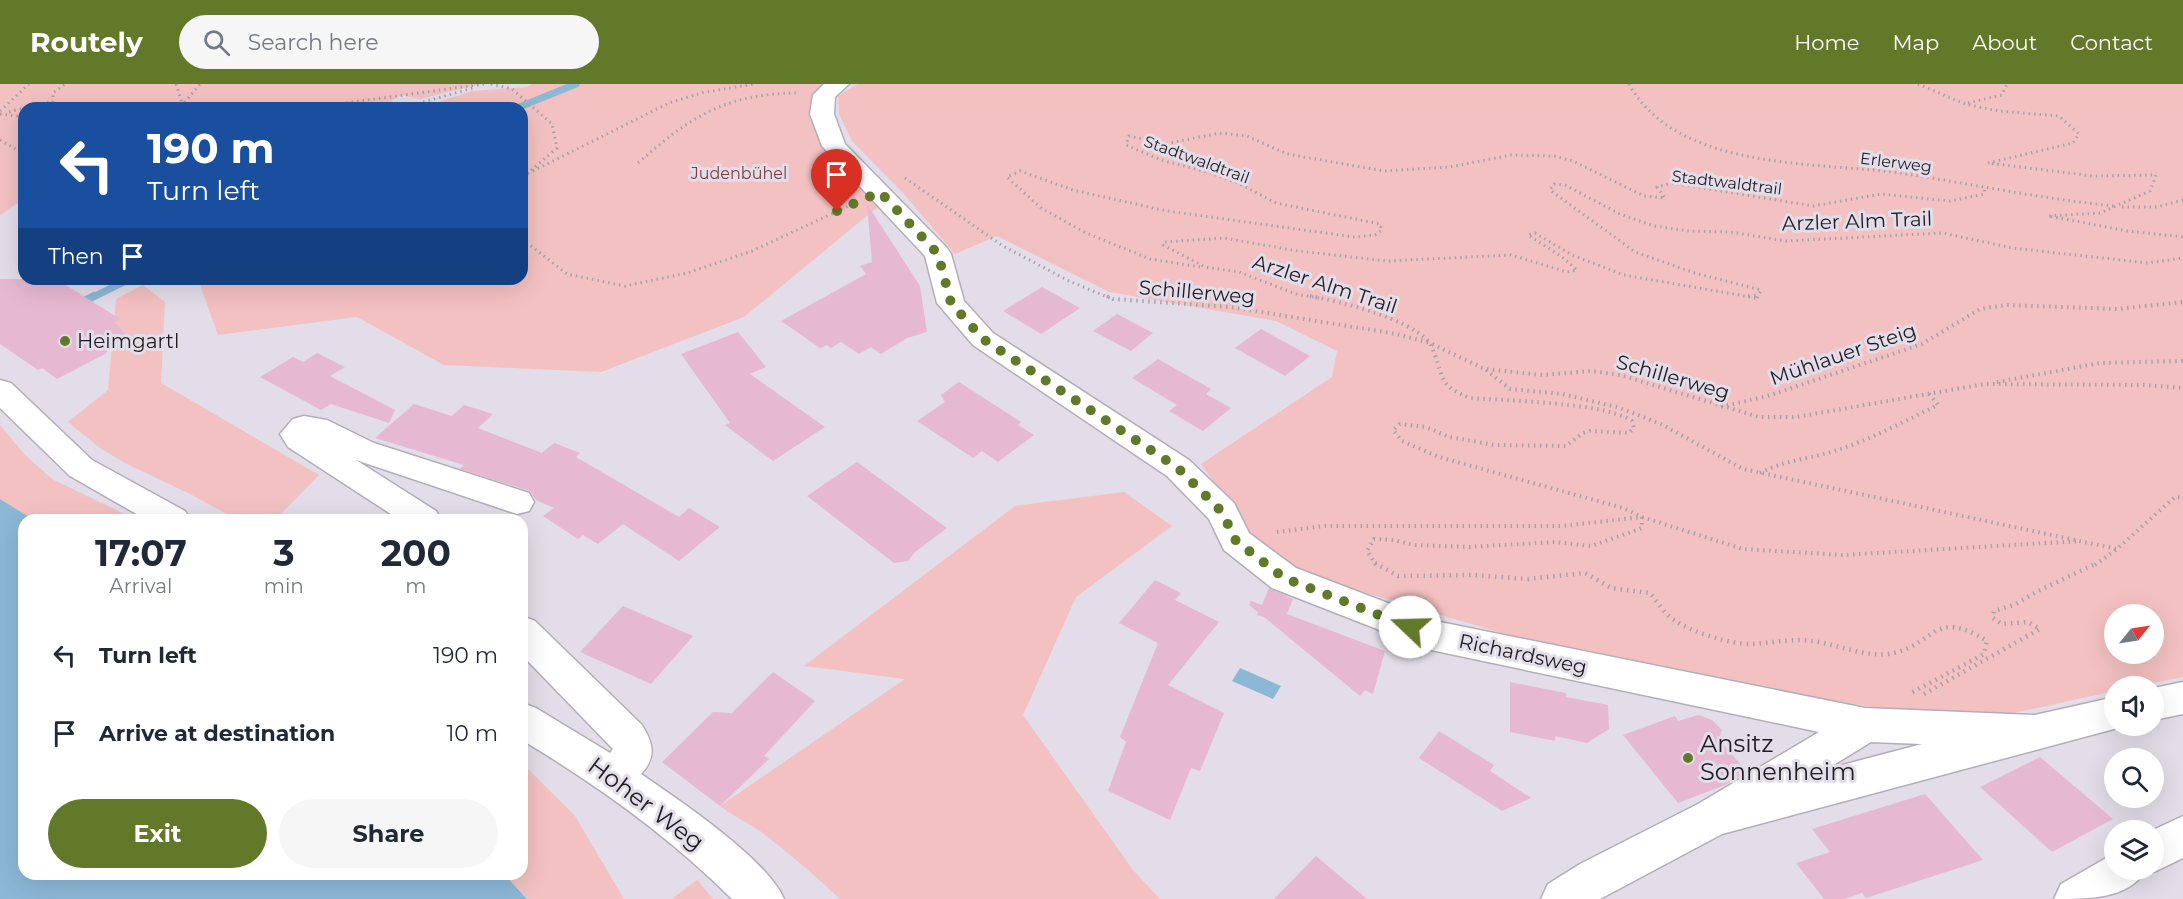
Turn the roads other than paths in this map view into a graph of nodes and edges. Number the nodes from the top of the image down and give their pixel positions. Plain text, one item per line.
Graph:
1 (831, 89) edge
2 (0, 390) edge
3 (517, 502) dead end
4 (162, 514) edge
5 (415, 514) edge
6 (528, 637) edge
7 (2183, 698) edge
8 (2164, 702) edge
9 (2104, 716) edge
10 (528, 724) edge
11 (1865, 725) junction
12 (2035, 732) junction
13 (614, 776) junction
14 (1713, 817) junction
15 (2183, 835) edge
16 (2164, 846) edge
17 (2107, 880) edge
18 (762, 899) edge
19 (1563, 899) edge
20 (2076, 899) edge

1 - 11 street, Richardsweg
2 - 4 street
3 - 5 street
6 - 13 street
7 - 8 street
9 - 12 street
10 - 13 street, Hoher Weg
11 - 12 street, Richardsweg
11 - 14 street
12 - 14 street
13 - 18 street, Hoher Weg
14 - 19 street
15 - 16 street
17 - 20 street

